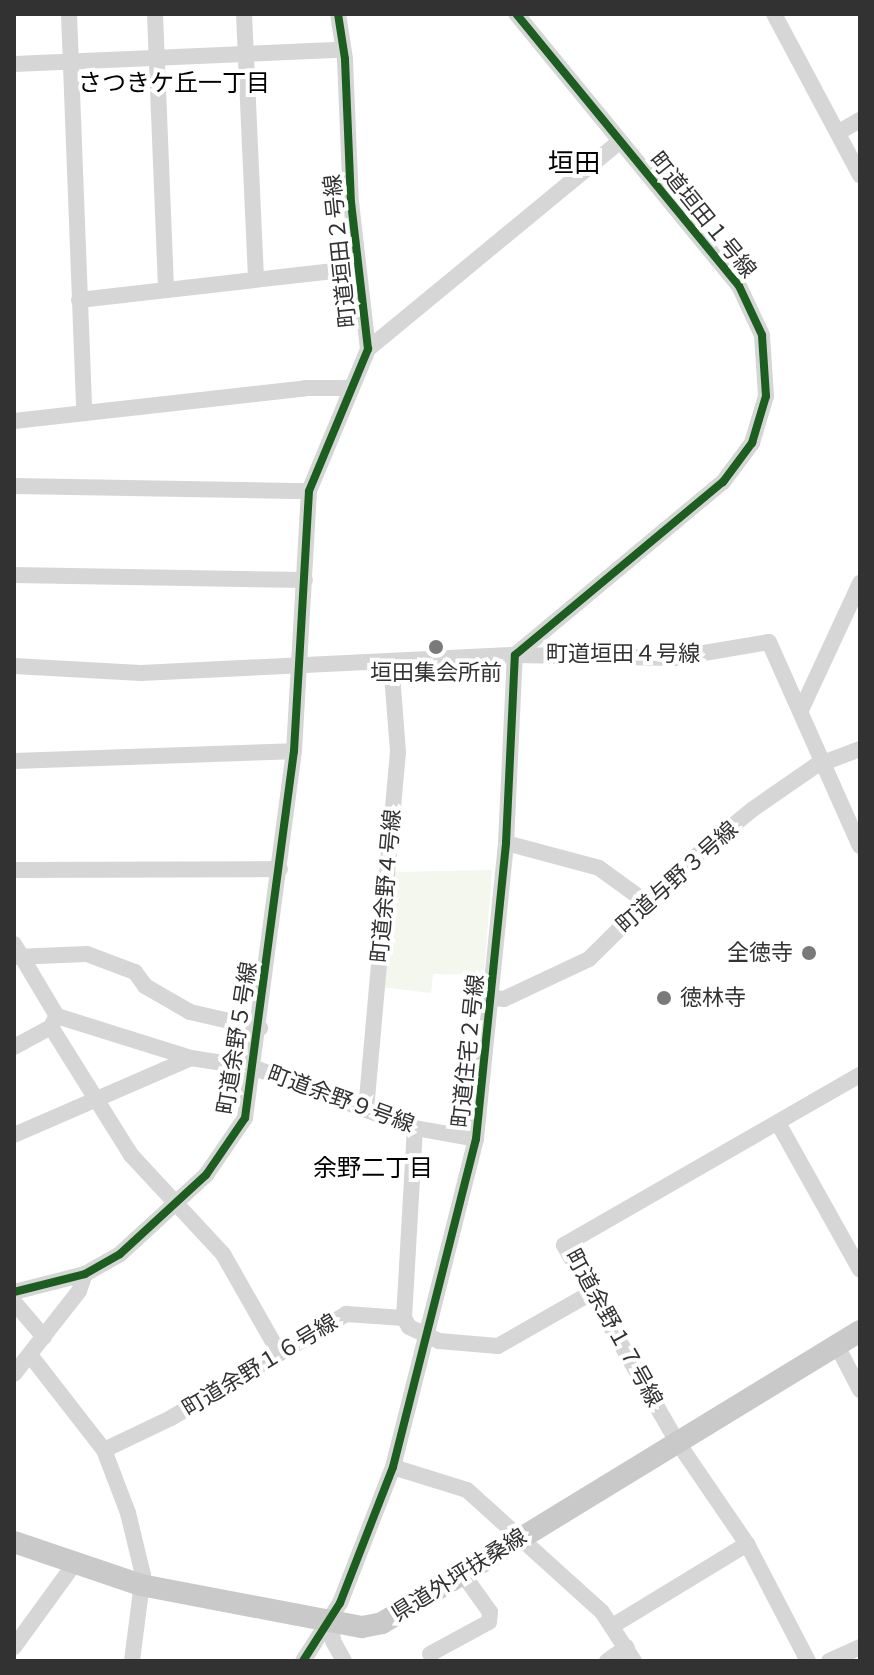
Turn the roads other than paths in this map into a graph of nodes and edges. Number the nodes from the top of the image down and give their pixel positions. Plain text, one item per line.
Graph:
1 (69, 14) edge
2 (155, 14) edge
3 (244, 14) edge
4 (338, 14) edge
5 (516, 14) edge
6 (774, 14) edge
7 (340, 50) junction
8 (246, 54) junction
9 (157, 58) junction
10 (71, 62) junction
11 (14, 64) edge
12 (860, 120) edge
13 (839, 132) junction
14 (620, 141) junction
15 (860, 175) edge
16 (358, 268) junction
17 (256, 280) junction
18 (166, 290) junction
19 (79, 300) junction
20 (368, 349) junction
21 (350, 388) junction
22 (84, 412) junction
23 (14, 421) edge
24 (14, 486) edge
25 (309, 491) junction
26 (14, 575) edge
27 (305, 580) junction
28 (859, 593) edge
29 (515, 655) junction
30 (391, 662) junction
31 (14, 666) edge
32 (302, 666) junction
33 (802, 708) junction
34 (860, 749) edge
35 (294, 751) junction
36 (14, 761) edge
37 (824, 763) junction
38 (855, 822) edge
39 (506, 843) junction
40 (860, 846) edge
41 (280, 869) junction
42 (14, 870) edge
43 (646, 902) junction
44 (16, 954) edge
45 (493, 998) junction
46 (54, 1021) junction
47 (260, 1028) junction
48 (14, 1047) edge
49 (191, 1058) junction
50 (255, 1068) junction
51 (860, 1075) edge
52 (96, 1099) junction
53 (366, 1110) junction
54 (778, 1123) junction
55 (415, 1128) junction
56 (14, 1135) edge
57 (476, 1139) junction
58 (179, 1203) junction
59 (860, 1270) edge
60 (85, 1274) junction
61 (14, 1292) edge
62 (591, 1293) junction
63 (14, 1302) edge
64 (404, 1318) junction
65 (860, 1331) edge
66 (431, 1334) junction
67 (44, 1337) junction
68 (836, 1344) junction
69 (278, 1351) junction
70 (30, 1355) junction
71 (14, 1374) edge
72 (860, 1390) edge
73 (676, 1440) junction
74 (104, 1450) junction
75 (393, 1467) junction
76 (520, 1538) junction
77 (14, 1542) edge
78 (747, 1544) junction
79 (75, 1563) junction
80 (462, 1573) junction
81 (141, 1585) junction
82 (331, 1621) junction
83 (614, 1625) junction
84 (14, 1647) edge
85 (860, 1647) edge
86 (430, 1654) dead end
87 (630, 1654) edge
88 (132, 1661) edge
89 (303, 1661) edge
90 (344, 1661) edge
91 (607, 1661) edge
92 (808, 1661) edge
93 (829, 1661) edge

1 - 10 street
2 - 9 street
3 - 8 street
4 - 7 street, 町道垣田２号線
5 - 14 street, 町道垣田１号線
6 - 13 street
7 - 8 street
7 - 16 street, 町道垣田２号線
8 - 9 street
8 - 17 street
9 - 10 street
9 - 18 street
10 - 11 street
10 - 19 street
12 - 13 street
13 - 15 street
14 - 20 street
14 - 29 street, 町道垣田１号線
16 - 17 street
16 - 20 street, 町道垣田２号線
17 - 18 street
18 - 19 street
19 - 22 street
20 - 21 street, 町道垣田２号線
21 - 22 street
21 - 25 street, 町道垣田２号線
22 - 23 street
24 - 25 street
25 - 27 street, 町道垣田２号線
26 - 27 street
27 - 32 street, 町道垣田２号線
28 - 33 street
29 - 30 street, 町道垣田４号線
29 - 33 street, 町道垣田４号線
29 - 39 street, 町道住宅２号線
30 - 32 street, 町道垣田４号線
30 - 53 street, 町道余野４号線
31 - 32 street, 町道垣田４号線
32 - 35 street, 町道余野５号線
33 - 37 street, 町道垣田４号線
34 - 37 street, 町道与野３号線
35 - 36 street
35 - 41 street, 町道余野５号線
37 - 38 street, 町道垣田４号線
37 - 43 street, 町道与野３号線
38 - 40 street, 町道垣田４号線
39 - 43 street
39 - 45 street, 町道住宅２号線
41 - 42 street
41 - 47 street, 町道余野５号線
43 - 45 street, 町道与野３号線
44 - 46 street
44 - 47 street
45 - 57 street, 町道住宅２号線
46 - 48 street
46 - 49 street, 町道余野９号線
46 - 52 street
47 - 50 street, 町道余野５号線
49 - 50 street, 町道余野９号線
49 - 52 street
50 - 53 street, 町道余野９号線
50 - 58 street, 町道余野５号線
51 - 54 street, 町道余野１７号線
52 - 56 street
52 - 58 street
53 - 55 street, 町道余野９号線
54 - 59 street
54 - 62 street, 町道余野１７号線
55 - 57 street, 町道余野９号線
55 - 64 street
57 - 66 street, 町道住宅２号線
58 - 60 street, 町道余野５号線
58 - 69 street
60 - 61 street, 町道余野５号線
60 - 67 street
62 - 66 street, 町道余野１６号線
62 - 73 street, 町道余野１７号線
63 - 67 street
64 - 66 street, 町道余野１６号線
64 - 69 street, 町道余野１６号線
65 - 68 main road, 県道外坪扶桑線
66 - 75 street, 町道住宅２号線
67 - 70 street
68 - 72 street
68 - 73 main road, 県道外坪扶桑線
69 - 74 street, 町道余野１６号線
70 - 71 street
70 - 74 street
73 - 76 main road, 県道外坪扶桑線
73 - 78 street, 町道余野１７号線
74 - 81 street
75 - 76 street
75 - 82 street, 町道住宅２号線
76 - 80 main road, 県道外坪扶桑線
76 - 83 street
77 - 79 main road, 県道外坪扶桑線
78 - 83 street
78 - 92 street, 町道余野１７号線
79 - 81 main road, 県道外坪扶桑線
79 - 84 street
80 - 82 main road, 県道外坪扶桑線
80 - 86 street
81 - 82 main road, 県道外坪扶桑線
81 - 88 street
82 - 89 street, 町道住宅２号線
82 - 90 street
83 - 87 street
85 - 93 street
87 - 91 street

